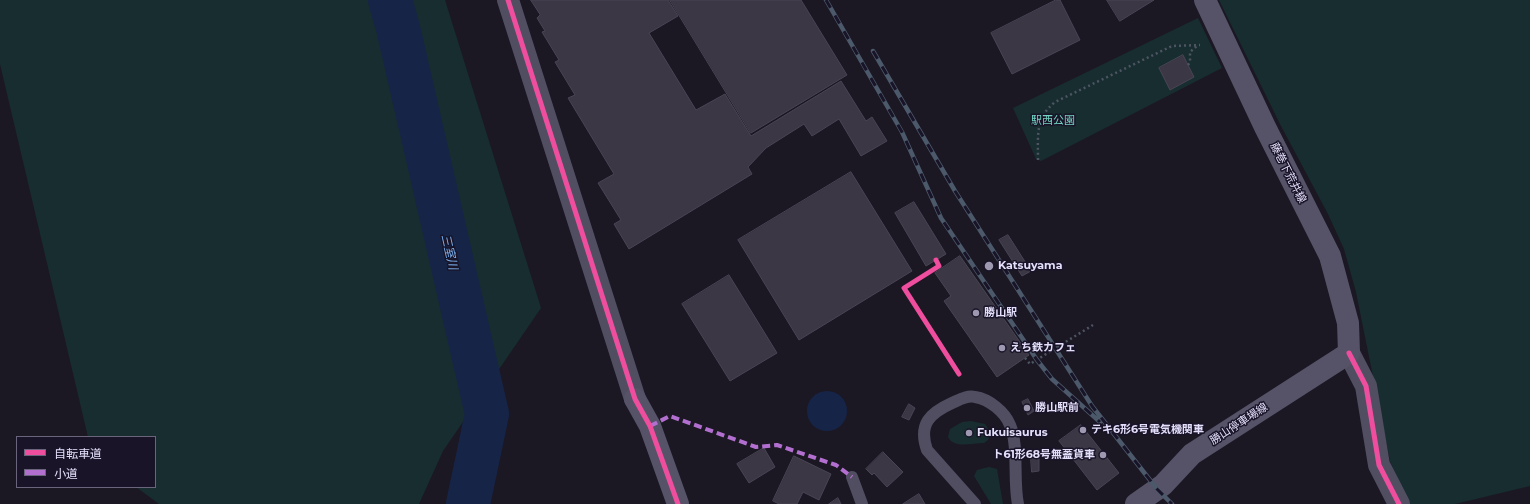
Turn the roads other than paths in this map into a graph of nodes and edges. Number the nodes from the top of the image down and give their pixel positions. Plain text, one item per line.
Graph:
1 (508, 0) edge
2 (1205, 0) edge
3 (1349, 353) junction
4 (635, 399) joint
5 (852, 477) dead end
6 (678, 504) edge
7 (862, 504) edge
8 (975, 504) edge
9 (1018, 504) edge
10 (1136, 504) edge
11 (1399, 504) edge

1 - 4 street
2 - 3 main road, 藤巻下荒井線
3 - 10 main road, 勝山停車場線
3 - 11 street
4 - 6 main road
5 - 7 lane
8 - 9 lane

